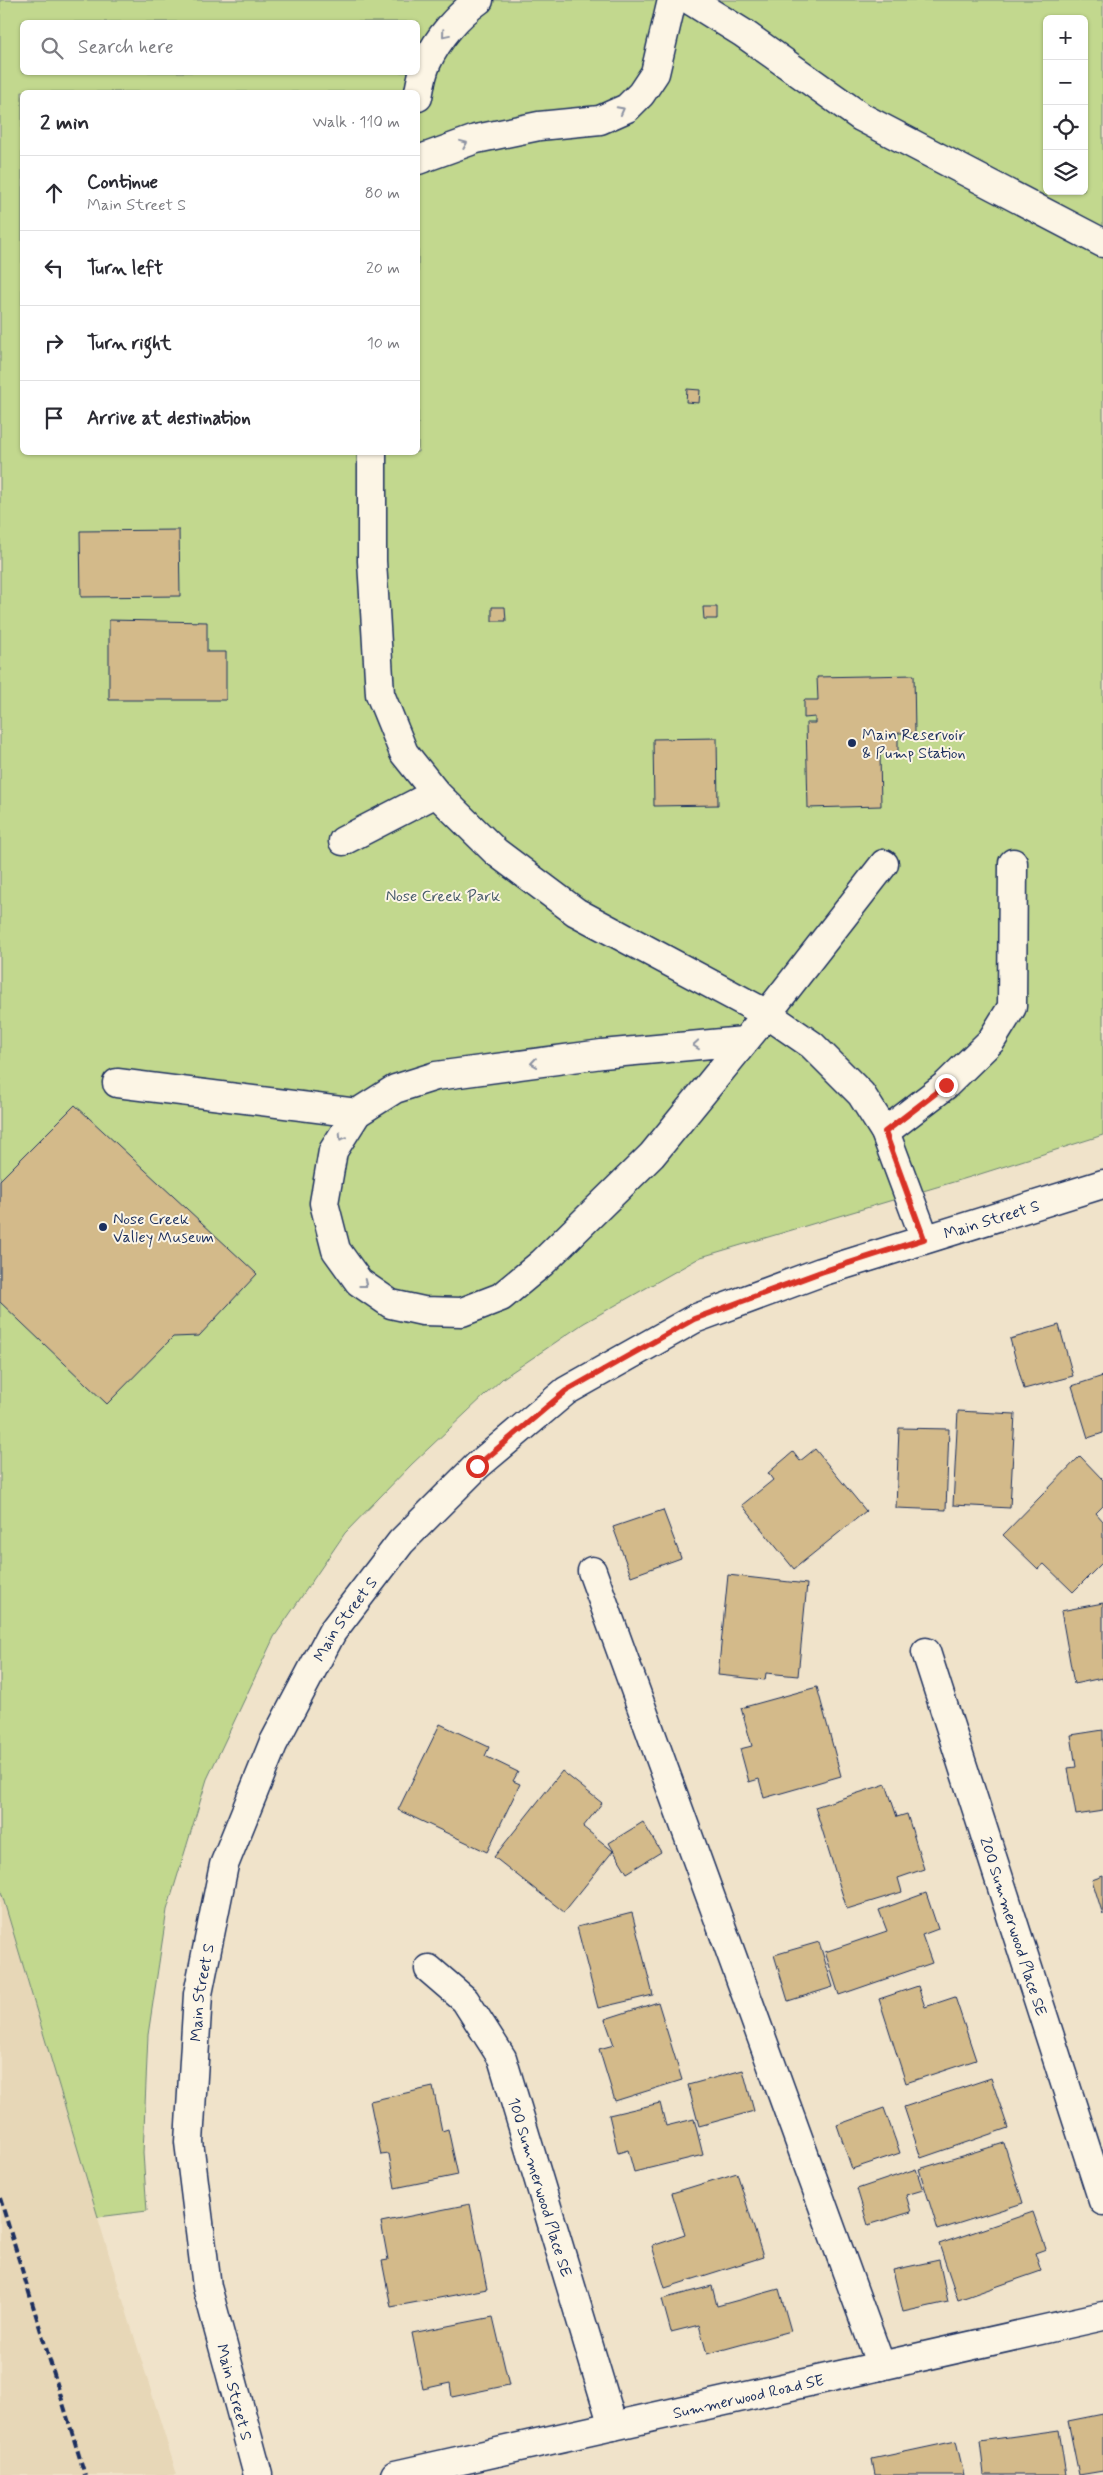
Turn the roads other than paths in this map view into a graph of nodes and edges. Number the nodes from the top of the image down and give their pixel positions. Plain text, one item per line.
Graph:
1 (479, 0) edge
2 (672, 0) edge
3 (690, 0) edge
4 (420, 90) edge
5 (420, 159) edge
6 (1103, 243) edge
7 (372, 455) edge
8 (436, 793) junction
9 (343, 840) dead end
10 (1013, 863) dead end
11 (884, 864) dead end
12 (767, 1014) junction
13 (744, 1041) junction
14 (117, 1084) dead end
15 (357, 1113) junction
16 (885, 1132) junction
17 (1103, 1184) edge
18 (924, 1239) junction
19 (592, 1571) dead end
20 (926, 1652) dead end
21 (429, 1969) dead end
22 (1103, 2200) edge
23 (1103, 2316) edge
24 (881, 2366) junction
25 (613, 2426) junction
26 (258, 2475) edge
27 (395, 2475) edge

1 -> 4 street
5 -> 2 street
3 - 6 street
7 - 8 street
8 - 9 street
8 - 12 street
10 - 16 street
11 - 12 street
12 - 13 street
12 - 16 street
13 -> 15 street
15 -> 13 street
14 - 15 street
16 - 18 street
17 - 18 street, Main Street S
18 - 26 street, Main Street S
19 - 24 street
20 - 22 street, 200 Summerwood Place SE
21 - 25 street, 100 Summerwood Place SE
23 - 24 street, Summerwood Road SE
24 - 25 street, Summerwood Road SE
25 - 27 street, Summerwood Road SE

